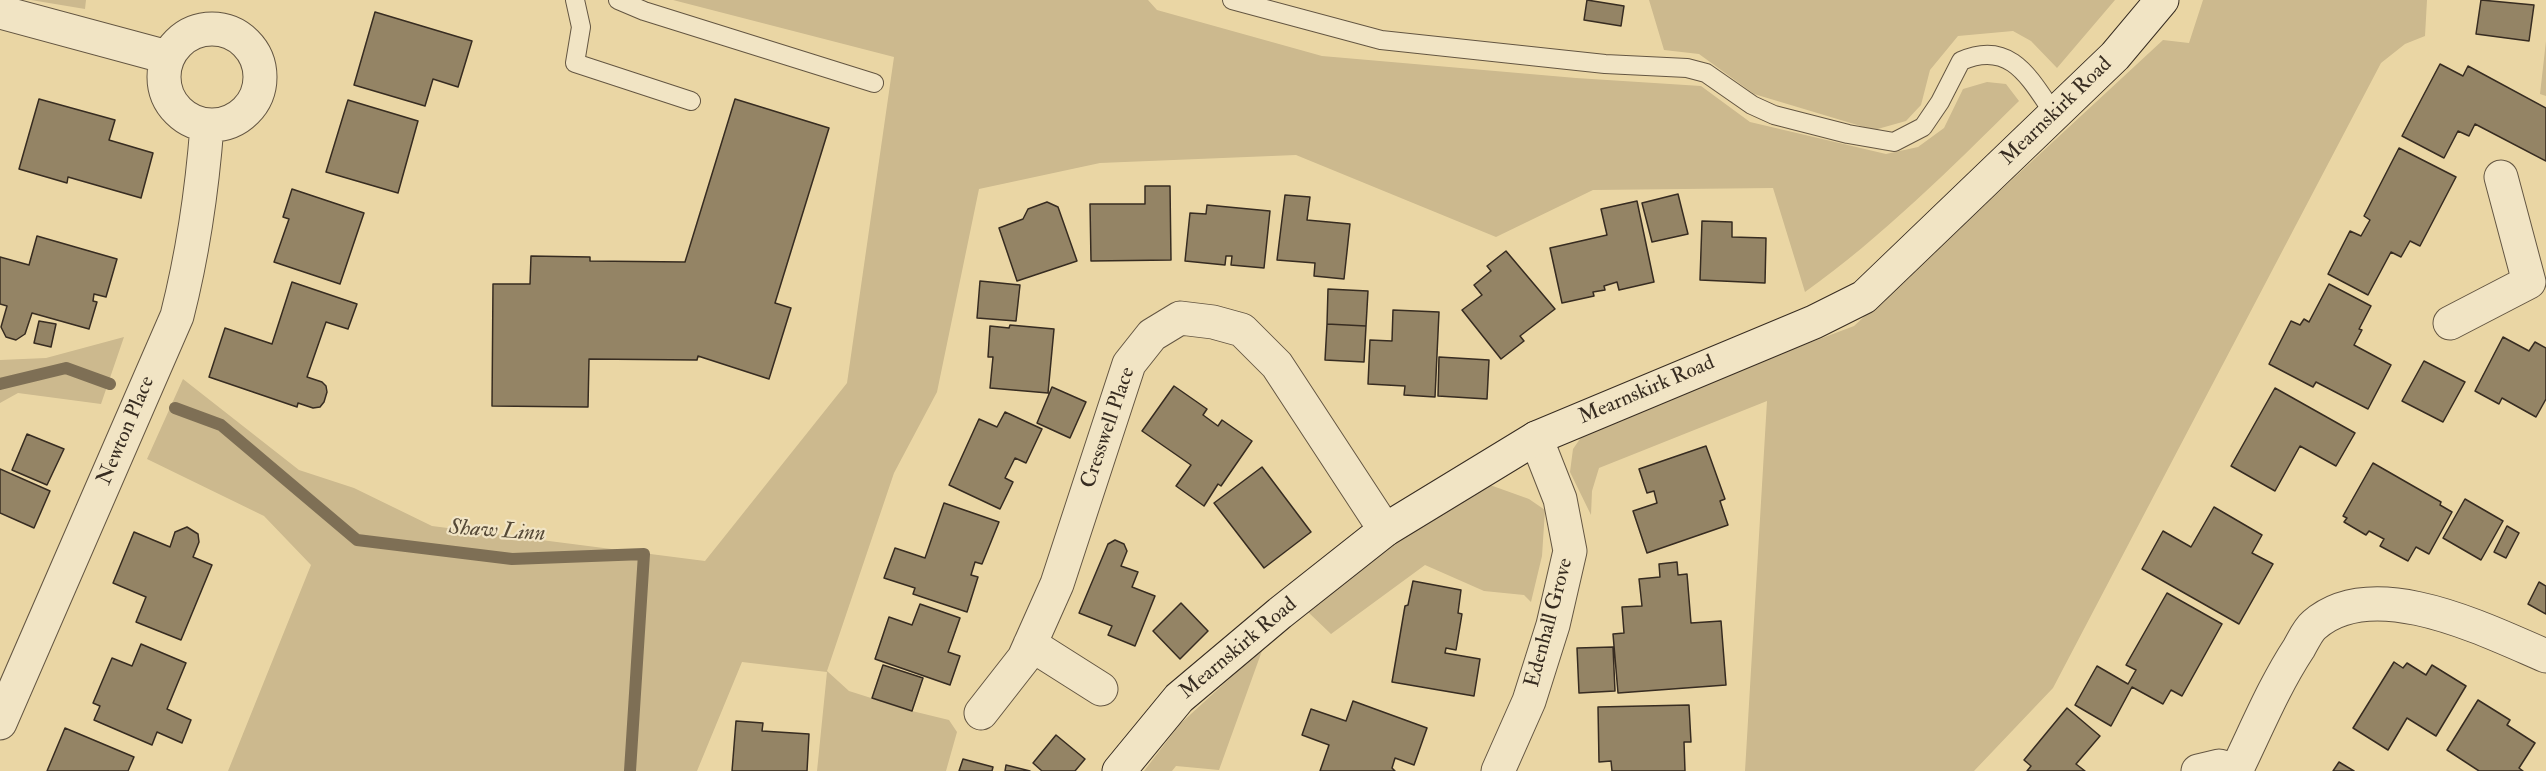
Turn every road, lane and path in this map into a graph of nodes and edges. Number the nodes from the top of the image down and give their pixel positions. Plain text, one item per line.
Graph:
1 (575, 0) edge
2 (618, 0) edge
3 (1232, 0) edge
4 (2162, 0) edge
5 (0, 12) edge
6 (167, 57) junction
7 (874, 83) dead end
8 (691, 101) dead end
9 (2055, 115) junction
10 (207, 126) junction
11 (2501, 177) dead end
12 (2537, 287) edge
13 (2450, 323) dead end
14 (1536, 438) junction
15 (1385, 530) junction
16 (1030, 644) junction
17 (2546, 656) edge
18 (1101, 689) dead end
19 (981, 712) dead end
20 (0, 723) edge
21 (2237, 770) edge
22 (1119, 771) edge
23 (1498, 771) edge
24 (2198, 771) edge

1 - 8 lane
2 - 7 lane
3 - 9 lane
4 - 9 street, Mearnskirk Road
5 - 6 street
6 - 10 street
6 - 10 street
9 - 14 street, Mearnskirk Road
10 - 20 street, Newton Place
11 - 12 street
12 - 13 street
14 - 15 street, Mearnskirk Road
14 - 23 street, Edenhall Grove
15 - 16 street, Cresswell Place
15 - 22 street, Mearnskirk Road
16 - 18 street
16 - 19 street, Cresswell Place
17 - 21 street
21 - 24 street

